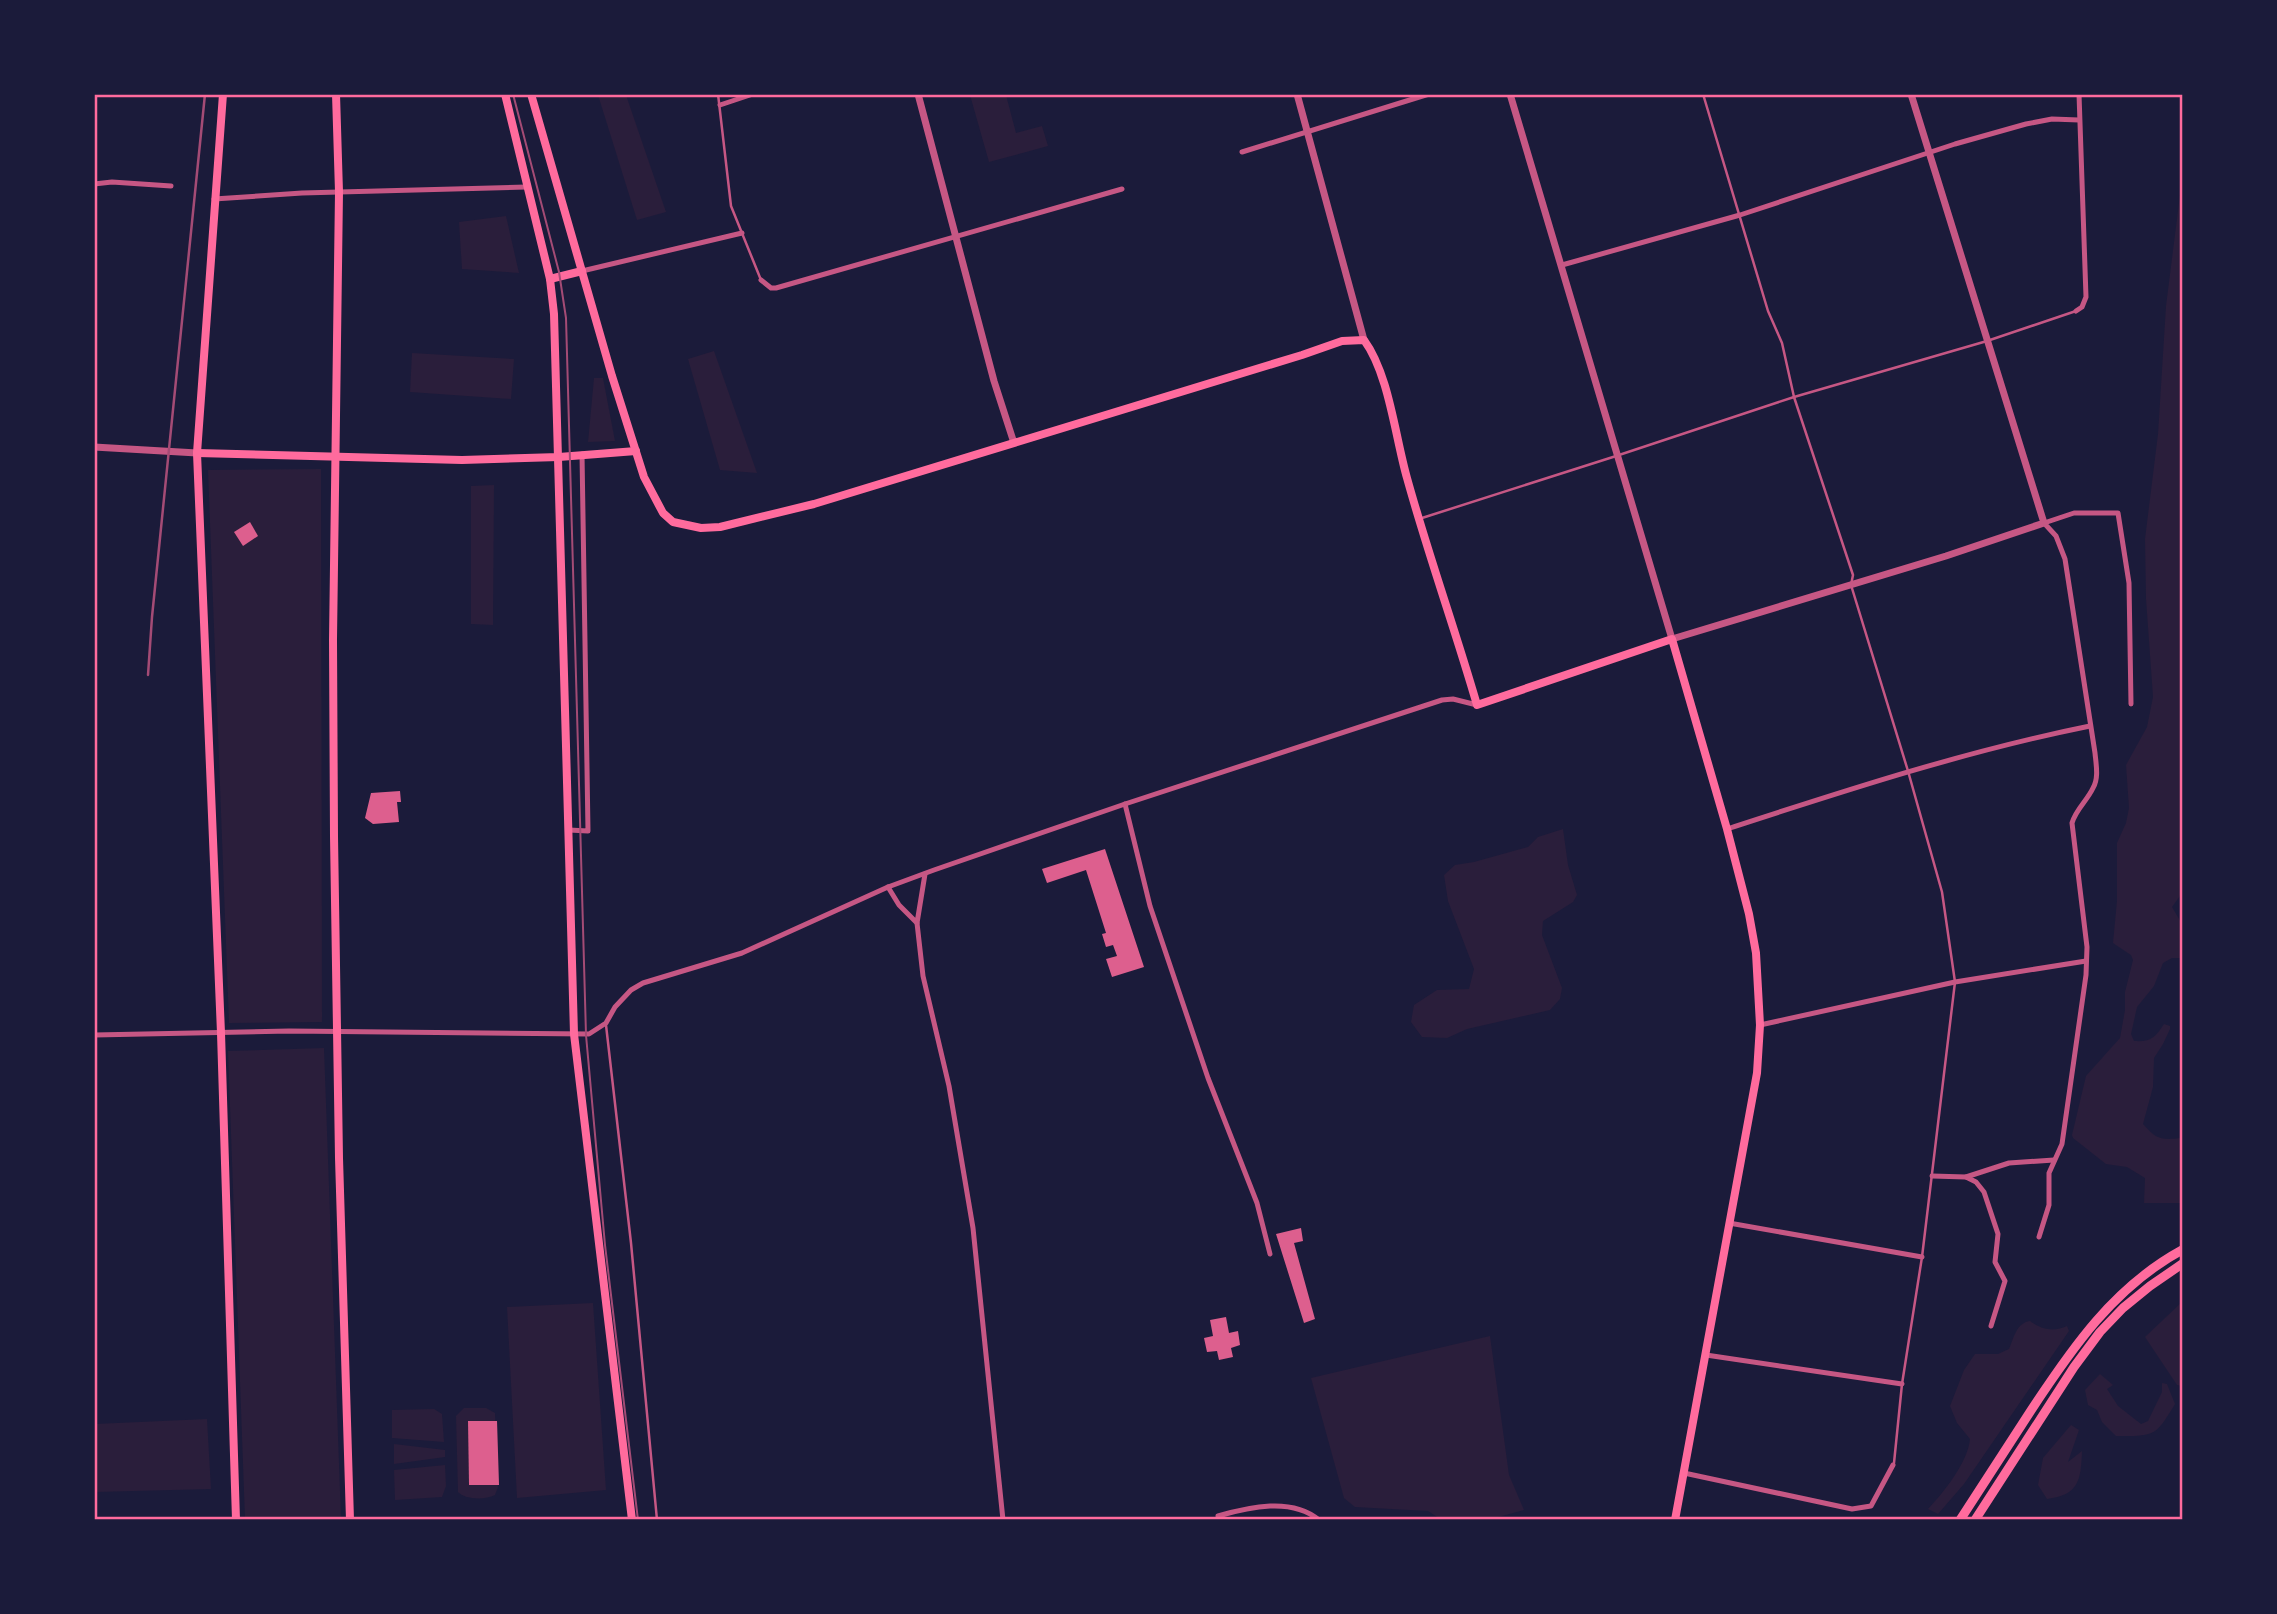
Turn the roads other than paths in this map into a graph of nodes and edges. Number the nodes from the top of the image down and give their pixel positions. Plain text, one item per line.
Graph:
1 (223, 94) edge
2 (336, 94) edge
3 (505, 94) edge
4 (531, 94) edge
5 (718, 94) edge
6 (753, 94) edge
7 (918, 94) edge
8 (1297, 94) edge
9 (1429, 94) edge
10 (1510, 94) edge
11 (1703, 94) edge
12 (1911, 94) edge
13 (2079, 94) edge
14 (720, 105) junction
15 (2079, 120) junction
16 (1308, 131) junction
17 (1242, 152) dead end
18 (1930, 153) junction
19 (94, 184) edge
20 (171, 186) dead end
21 (526, 187) junction
22 (1122, 189) dead end
23 (339, 192) junction
24 (214, 199) junction
25 (1740, 215) junction
26 (742, 233) junction
27 (955, 237) junction
28 (1562, 265) junction
29 (582, 271) junction
30 (550, 279) junction
31 (761, 280) joint
32 (2076, 311) joint
33 (1364, 340) junction
34 (1987, 341) junction
35 (1794, 397) junction
36 (1014, 443) junction
37 (94, 447) edge
38 (636, 451) junction
39 (197, 453) junction
40 (582, 454) junction
41 (336, 456) junction
42 (1618, 456) junction
43 (559, 457) junction
44 (1419, 519) junction
45 (2044, 523) junction
46 (1851, 585) junction
47 (1672, 639) junction
48 (2132, 704) dead end
49 (1477, 705) junction
50 (2090, 726) junction
51 (1908, 771) junction
52 (1125, 804) junction
53 (1727, 829) junction
54 (569, 830) junction
55 (925, 874) junction
56 (888, 887) junction
57 (917, 923) junction
58 (2087, 961) junction
59 (1955, 982) junction
60 (606, 1023) junction
61 (1760, 1025) junction
62 (337, 1031) junction
63 (221, 1033) junction
64 (574, 1034) junction
65 (94, 1035) edge
66 (2054, 1160) junction
67 (1932, 1176) junction
68 (1966, 1177) junction
69 (1728, 1223) junction
70 (2039, 1237) dead end
71 (2182, 1250) edge
72 (1269, 1254) dead end
73 (1922, 1257) junction
74 (2182, 1264) edge
75 (1991, 1326) dead end
76 (1706, 1355) junction
77 (1902, 1384) junction
78 (1894, 1465) joint
79 (1684, 1474) junction
80 (1218, 1516) dead end
81 (236, 1520) edge
82 (350, 1520) edge
83 (632, 1520) edge
84 (657, 1520) edge
85 (1003, 1520) edge
86 (1319, 1520) edge
87 (1675, 1520) edge
88 (1960, 1520) edge
89 (1975, 1520) edge

1 - 24 main road
2 - 23 main road
3 - 21 main road
4 - 29 main road
5 - 14 lane
6 - 14 street
7 - 27 street
8 - 16 street
9 - 16 street
10 - 28 street
11 - 25 lane
12 - 18 street
13 - 15 street
14 - 26 lane
15 - 18 street
15 - 32 street
16 - 17 street
16 - 33 street
18 - 25 street
18 - 34 street
19 - 20 street
21 - 23 street
21 - 30 main road
22 - 27 street
23 - 24 street
23 - 41 main road
24 - 39 main road
25 - 28 street
25 - 35 lane
26 - 29 street
26 - 31 lane
27 - 31 street
27 - 36 street
28 - 42 street
29 - 30 main road
29 - 38 main road
30 - 43 main road
32 - 34 lane
33 - 36 main road
33 - 44 main road
34 - 35 lane
34 - 45 street
35 - 42 lane
35 - 46 lane
36 - 38 main road
37 - 39 street
38 - 40 main road
39 - 41 main road
39 - 63 main road
40 - 43 main road
40 - 54 street
41 - 43 main road
41 - 62 main road
42 - 44 lane
42 - 47 street
43 - 54 main road
44 - 49 main road
45 - 46 street
45 - 48 street
45 - 50 street
46 - 47 street
46 - 51 lane
47 - 49 main road
47 - 53 main road
49 - 52 street
50 - 51 street
50 - 58 street
51 - 53 street
51 - 59 lane
52 - 55 street
52 - 72 street
53 - 61 main road
54 - 64 main road
55 - 56 street
55 - 57 street
56 - 57 street
56 - 60 street
57 - 85 street
58 - 59 street
58 - 66 street
59 - 61 street
59 - 67 lane
60 - 64 street
60 - 84 lane
61 - 69 main road
62 - 63 street
62 - 64 street
62 - 82 main road
63 - 65 street
63 - 81 main road
64 - 83 main road
66 - 68 street
66 - 70 street
67 - 68 street
67 - 73 lane
68 - 75 street
69 - 73 street
69 - 76 main road
71 - 88 main road
73 - 77 lane
74 - 89 main road
76 - 77 street
76 - 79 main road
77 - 78 lane
78 - 79 street
79 - 87 main road
80 - 86 street

